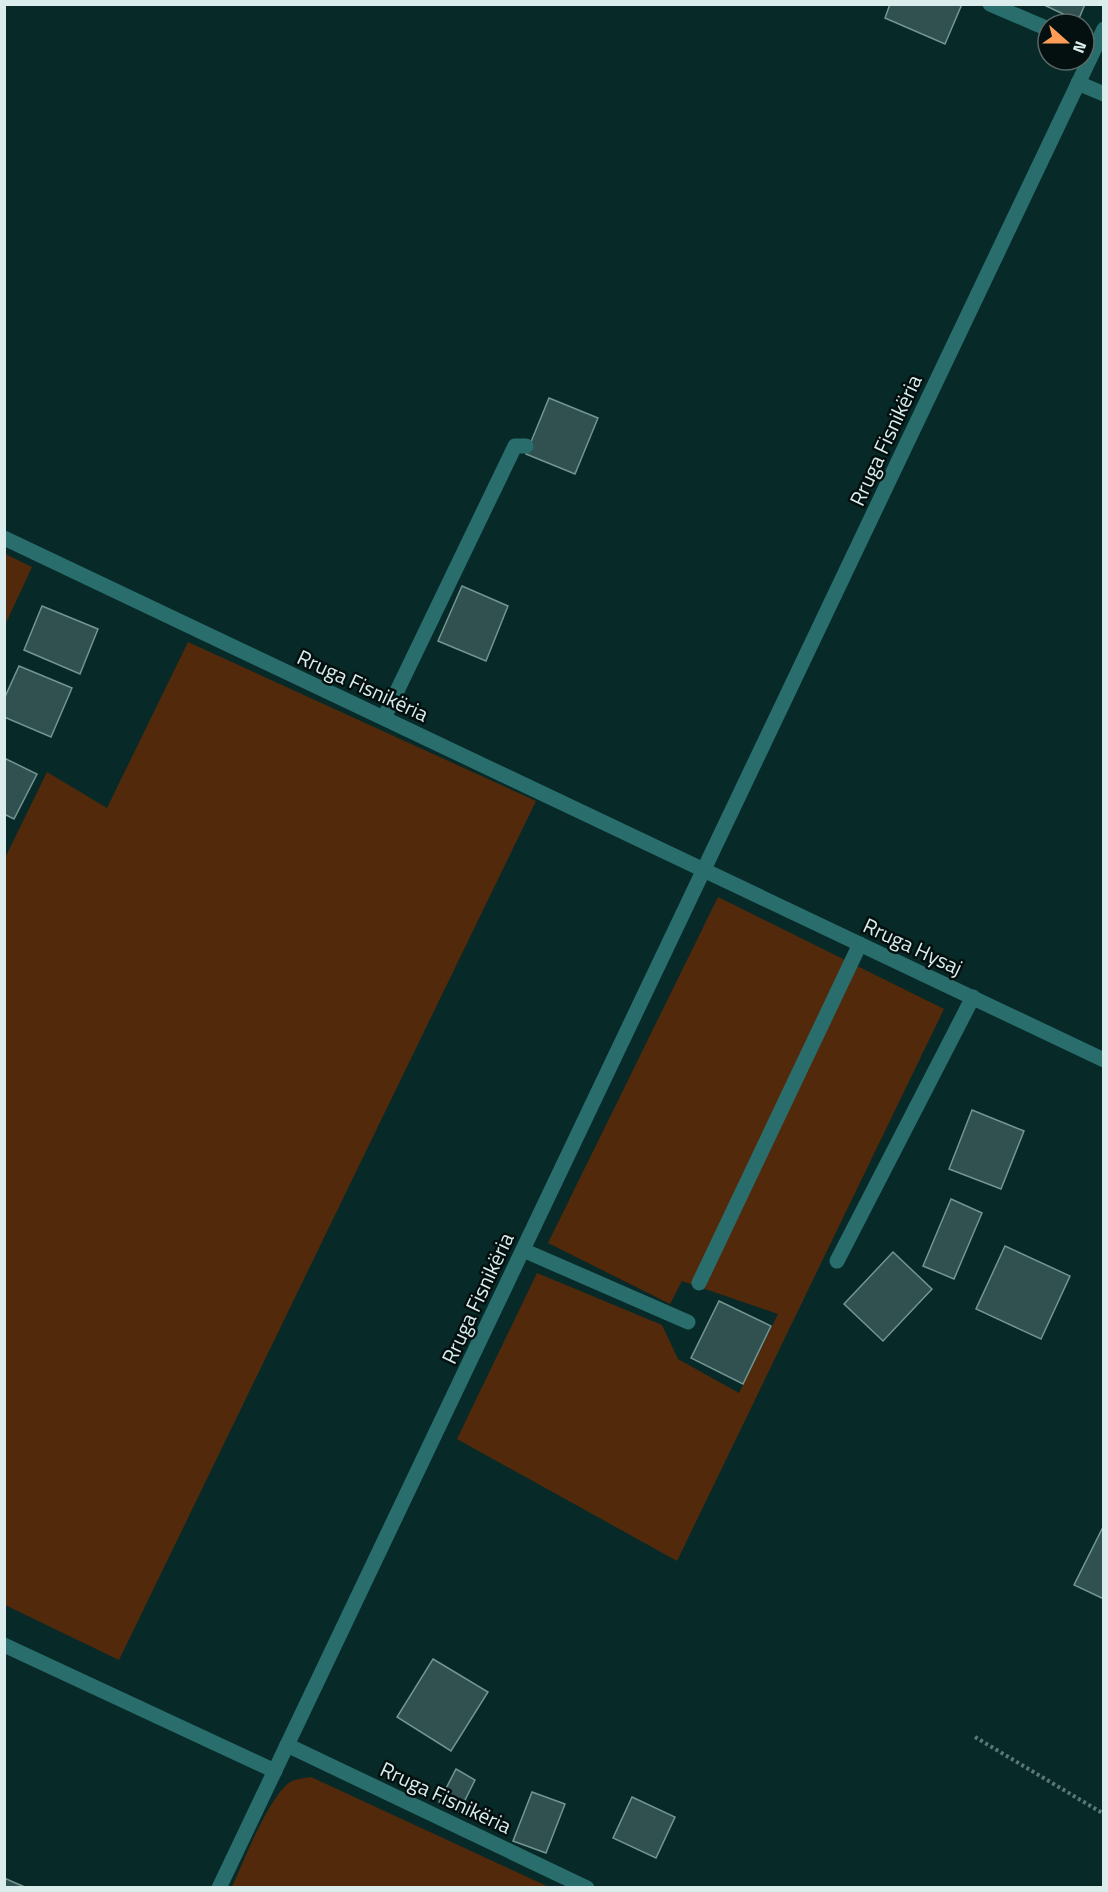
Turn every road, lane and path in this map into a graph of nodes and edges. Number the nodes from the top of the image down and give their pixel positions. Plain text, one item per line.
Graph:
1 (990, 4) edge
2 (1036, 24) edge
3 (1081, 72) edge
4 (1078, 83) junction
5 (1104, 94) edge
6 (526, 446) dead end
7 (4, 538) edge
8 (384, 718) junction
9 (704, 870) junction
10 (860, 944) junction
11 (973, 997) junction
12 (1104, 1060) edge
13 (523, 1250) junction
14 (837, 1262) dead end
15 (699, 1283) dead end
16 (688, 1322) dead end
17 (4, 1645) edge
18 (975, 1737) dead end
19 (287, 1745) junction
20 (275, 1771) junction
21 (1104, 1814) edge
22 (219, 1887) edge
23 (587, 1887) edge

1 - 2 street
3 - 4 street, Rruga Fisnikëria
4 - 5 street
4 - 9 street, Rruga Fisnikëria
6 - 8 street
7 - 8 street, Rruga Fisnikëria
8 - 9 street, Rruga Fisnikëria
9 - 10 street, Rruga Hysaj
9 - 13 street, Rruga Fisnikëria
10 - 11 street, Rruga Hysaj
10 - 15 street
11 - 12 street, Rruga Hysaj
11 - 14 street
13 - 16 street
13 - 19 street, Rruga Fisnikëria
17 - 20 street
18 - 21 path
19 - 20 street, Rruga Fisnikëria
19 - 23 street, Rruga Fisnikëria
20 - 22 street, Rruga Fisnikëria

